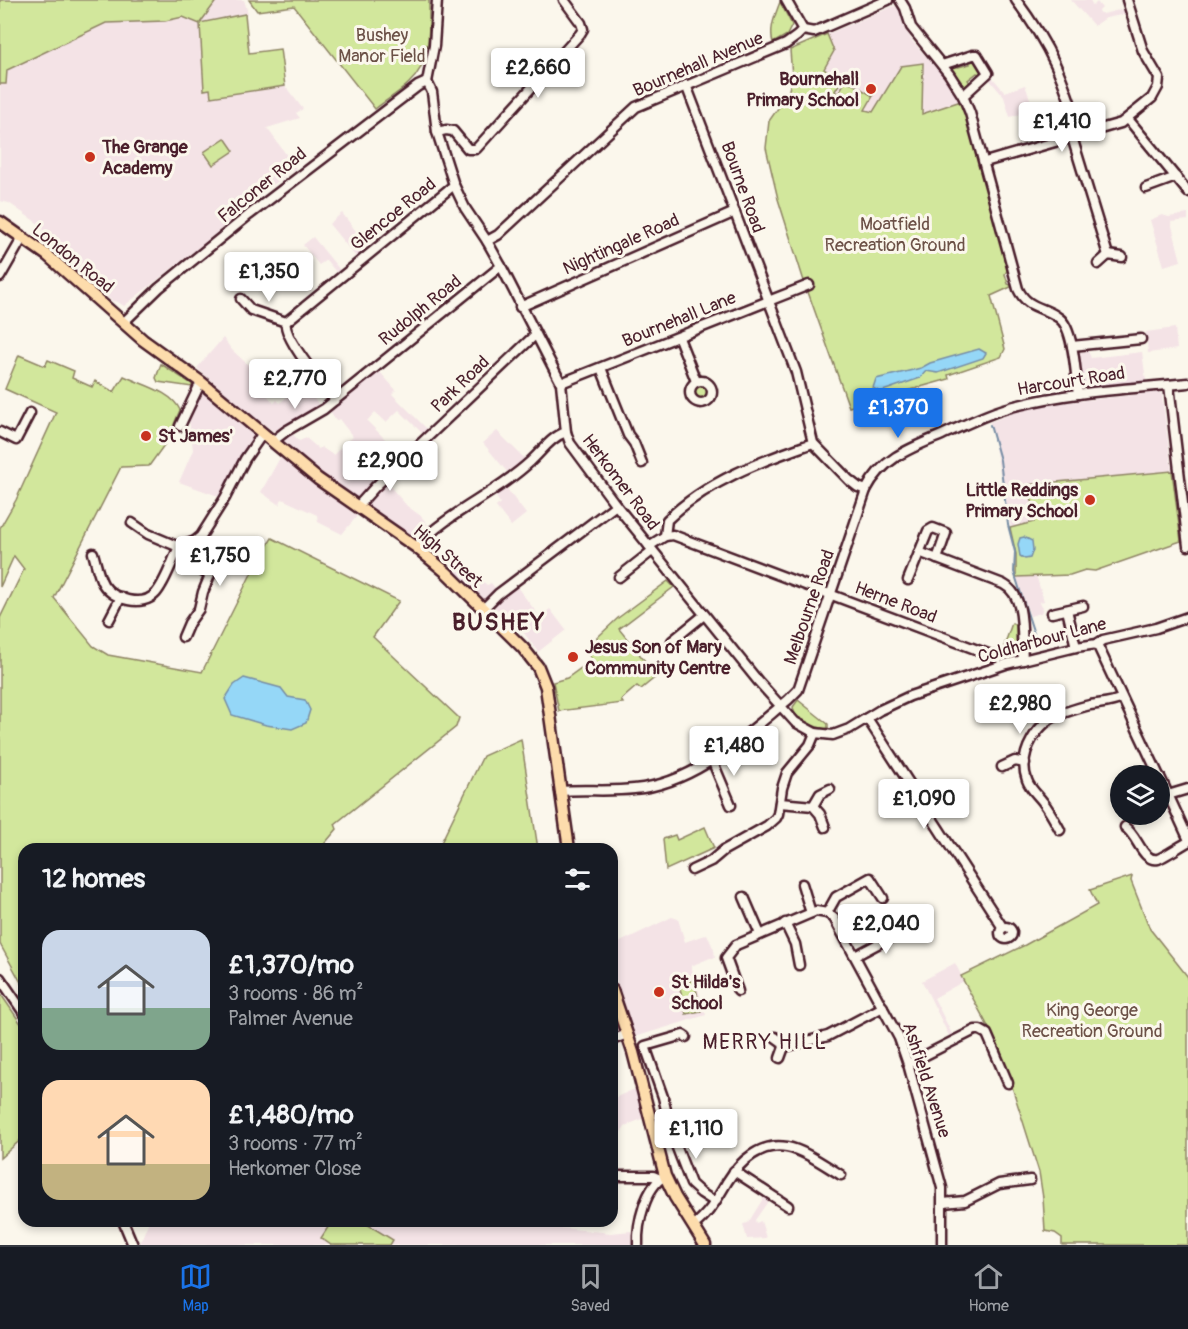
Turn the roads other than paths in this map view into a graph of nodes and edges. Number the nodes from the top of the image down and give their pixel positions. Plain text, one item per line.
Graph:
1 (437, 0) edge
2 (564, 0) edge
3 (786, 0) edge
4 (888, 0) edge
5 (900, 0) edge
6 (1016, 0) edge
7 (1127, 0) edge
8 (802, 30) junction
9 (942, 65) junction
10 (427, 82) junction
11 (686, 85) junction
12 (963, 96) junction
13 (1128, 119) junction
14 (437, 132) junction
15 (1076, 136) junction
16 (985, 162) junction
17 (1176, 177) junction
18 (454, 185) junction
19 (1146, 188) dead end
20 (1188, 192) edge
21 (735, 212) junction
22 (0, 222) edge
23 (23, 237) junction
24 (487, 241) junction
25 (1108, 255) junction
26 (1122, 257) dead end
27 (1098, 264) dead end
28 (501, 266) junction
29 (0, 277) edge
30 (809, 285) dead end
31 (241, 299) dead end
32 (768, 301) junction
33 (520, 307) junction
34 (123, 322) junction
35 (286, 322) junction
36 (536, 335) junction
37 (679, 338) junction
38 (1141, 339) dead end
39 (1072, 346) junction
40 (601, 368) junction
41 (696, 381) dead end
42 (201, 382) junction
43 (561, 383) junction
44 (1188, 383) edge
45 (1169, 385) junction
46 (1078, 394) junction
47 (335, 400) junction
48 (30, 413) dead end
49 (180, 426) dead end
50 (0, 432) edge
51 (566, 432) junction
52 (263, 433) junction
53 (628, 435) junction
54 (619, 440) dead end
55 (273, 441) junction
56 (813, 443) junction
57 (642, 464) dead end
58 (867, 490) junction
59 (616, 505) junction
60 (357, 507) junction
61 (132, 523) dead end
62 (665, 536) junction
63 (195, 541) junction
64 (1188, 546) edge
65 (178, 547) junction
66 (416, 547) junction
67 (650, 549) junction
68 (919, 552) junction
69 (93, 553) dead end
70 (937, 559) junction
71 (619, 577) dead end
72 (908, 580) dead end
73 (831, 595) junction
74 (121, 597) junction
75 (1083, 606) dead end
76 (483, 609) junction
77 (1067, 610) junction
78 (1052, 613) dead end
79 (704, 615) junction
80 (1188, 617) edge
81 (109, 620) dead end
82 (183, 638) dead end
83 (672, 641) dead end
84 (1097, 644) junction
85 (1076, 647) junction
86 (999, 658) dead end
87 (1023, 660) junction
88 (1122, 698) junction
89 (781, 706) junction
90 (867, 718) junction
91 (815, 733) junction
92 (712, 760) junction
93 (1025, 763) junction
94 (1154, 765) edge
95 (1002, 767) dead end
96 (830, 789) dead end
97 (1188, 789) edge
98 (560, 791) junction
99 (1170, 794) edge
100 (1170, 799) edge
101 (780, 802) junction
102 (731, 805) dead end
103 (813, 806) junction
104 (825, 827) dead end
105 (1125, 827) dead end
106 (1060, 830) dead end
107 (1188, 838) edge
108 (1188, 842) edge
109 (568, 843) edge
110 (692, 870) dead end
111 (802, 884) dead end
112 (744, 897) dead end
113 (883, 898) dead end
114 (812, 913) junction
115 (827, 913) junction
116 (785, 923) junction
117 (1003, 928) dead end
118 (904, 930) dead end
119 (760, 934) junction
120 (855, 956) junction
121 (799, 965) dead end
122 (0, 978) edge
123 (738, 991) dead end
124 (18, 1005) edge
125 (883, 1007) junction
126 (618, 1008) edge
127 (627, 1034) junction
128 (686, 1037) dead end
129 (775, 1037) dead end
130 (618, 1038) edge
131 (784, 1047) junction
132 (780, 1058) dead end
133 (908, 1064) junction
134 (1008, 1083) dead end
135 (660, 1088) junction
136 (644, 1092) junction
137 (734, 1172) junction
138 (841, 1174) dead end
139 (618, 1176) edge
140 (663, 1177) junction
141 (1030, 1180) dead end
142 (715, 1202) junction
143 (943, 1203) junction
144 (788, 1206) dead end
145 (693, 1226) junction
146 (126, 1227) edge
147 (133, 1245) edge
148 (638, 1245) edge
149 (705, 1245) edge
150 (942, 1245) edge

1 - 10 street
2 - 14 street
3 - 8 street
4 - 8 street, Bournehall Avenue
5 - 9 street
6 - 15 street
7 - 13 street
8 - 11 street, Bournehall Avenue
9 - 12 street
9 - 12 street
10 - 14 street, Herkomer Road
10 - 34 street, Falconer Road
11 - 21 street, Bourne Road
11 - 24 street, Bournehall Avenue
12 - 16 street
13 - 15 street
13 - 17 street
14 - 18 street, Herkomer Road
15 - 16 street
15 - 25 street
16 - 39 street
17 - 19 street
17 - 20 street
18 - 24 street, Herkomer Road
18 - 35 street, Glencoe Road
21 - 32 street, Bourne Road
21 - 33 street, Nightingale Road
22 - 23 main road, London Road
23 - 29 street
23 - 34 main road, London Road
24 - 28 street, Herkomer Road
25 - 26 street
25 - 27 street
28 - 33 street, Herkomer Road
28 - 47 street, Rudolph Road
30 - 32 street, Bournehall Lane
31 - 35 street
32 - 37 street, Bournehall Lane
32 - 56 street
33 - 36 street, Herkomer Road
34 - 42 main road, High Street
35 - 47 street
36 - 43 street, Herkomer Road
36 - 60 street, Park Road
37 - 40 street, Bournehall Lane
37 - 41 street
38 - 39 street
39 - 46 street
40 - 43 street, Bournehall Lane
40 - 53 street
42 - 49 street
42 - 52 main road, High Street
43 - 51 street, Herkomer Road
44 - 45 street, Harcourt Road
45 - 46 street, Harcourt Road
45 - 64 street
46 - 58 street, Harcourt Road
47 - 55 street, Rudolph Road
48 - 50 street
51 - 59 street, Herkomer Road
51 - 66 street
52 - 55 main road, High Street
52 - 63 street
53 - 54 street
53 - 57 street
55 - 60 main road, High Street
56 - 58 street
56 - 62 street
58 - 73 street, Melbourne Road
59 - 67 street, Herkomer Road
59 - 76 street
60 - 66 main road, High Street
61 - 65 street
62 - 67 street
62 - 73 street, Herne Road
63 - 65 street
63 - 82 street
65 - 74 street
66 - 76 main road, High Street
67 - 71 street
67 - 79 street, Herkomer Road
68 - 70 street
68 - 70 street
68 - 72 street
69 - 74 street
70 - 87 street
73 - 86 street, Herne Road
73 - 89 street, Melbourne Road
74 - 81 street
75 - 77 street
76 - 98 main road, High Street
77 - 78 street
77 - 85 street
79 - 83 street
79 - 89 street, Herkomer Road
80 - 84 street, Coldharbour Lane
84 - 85 street, Coldharbour Lane
84 - 88 street
85 - 87 street, Coldharbour Lane
87 - 90 street, Coldharbour Lane
88 - 93 street
88 - 94 street
89 - 91 street
89 - 92 street, Melbourne Road
90 - 91 street, Coldharbour Lane
90 - 117 street
91 - 101 street
92 - 98 street, Melbourne Road
92 - 102 street
93 - 95 street
93 - 106 street
96 - 103 street
97 - 99 street
98 - 109 main road, High Street
100 - 107 street
101 - 103 street
101 - 110 street
103 - 104 street
105 - 108 street
111 - 114 street
112 - 119 street
113 - 115 street
114 - 115 street
114 - 116 street
115 - 120 street, Ashfield Avenue
116 - 119 street
116 - 121 street
118 - 120 street
119 - 123 street
120 - 125 street, Ashfield Avenue
122 - 124 street
125 - 131 street
125 - 133 street, Ashfield Avenue
126 - 127 main road
127 - 130 street
127 - 136 main road
128 - 135 street
129 - 131 street
131 - 132 street
133 - 134 street
133 - 143 street, Ashfield Avenue
135 - 136 street
135 - 142 street
136 - 140 main road
137 - 138 street
137 - 142 street
137 - 144 street
139 - 140 street
140 - 145 main road
140 - 148 street
141 - 143 street
142 - 145 street
143 - 150 street, Ashfield Avenue
145 - 149 main road
146 - 147 street

